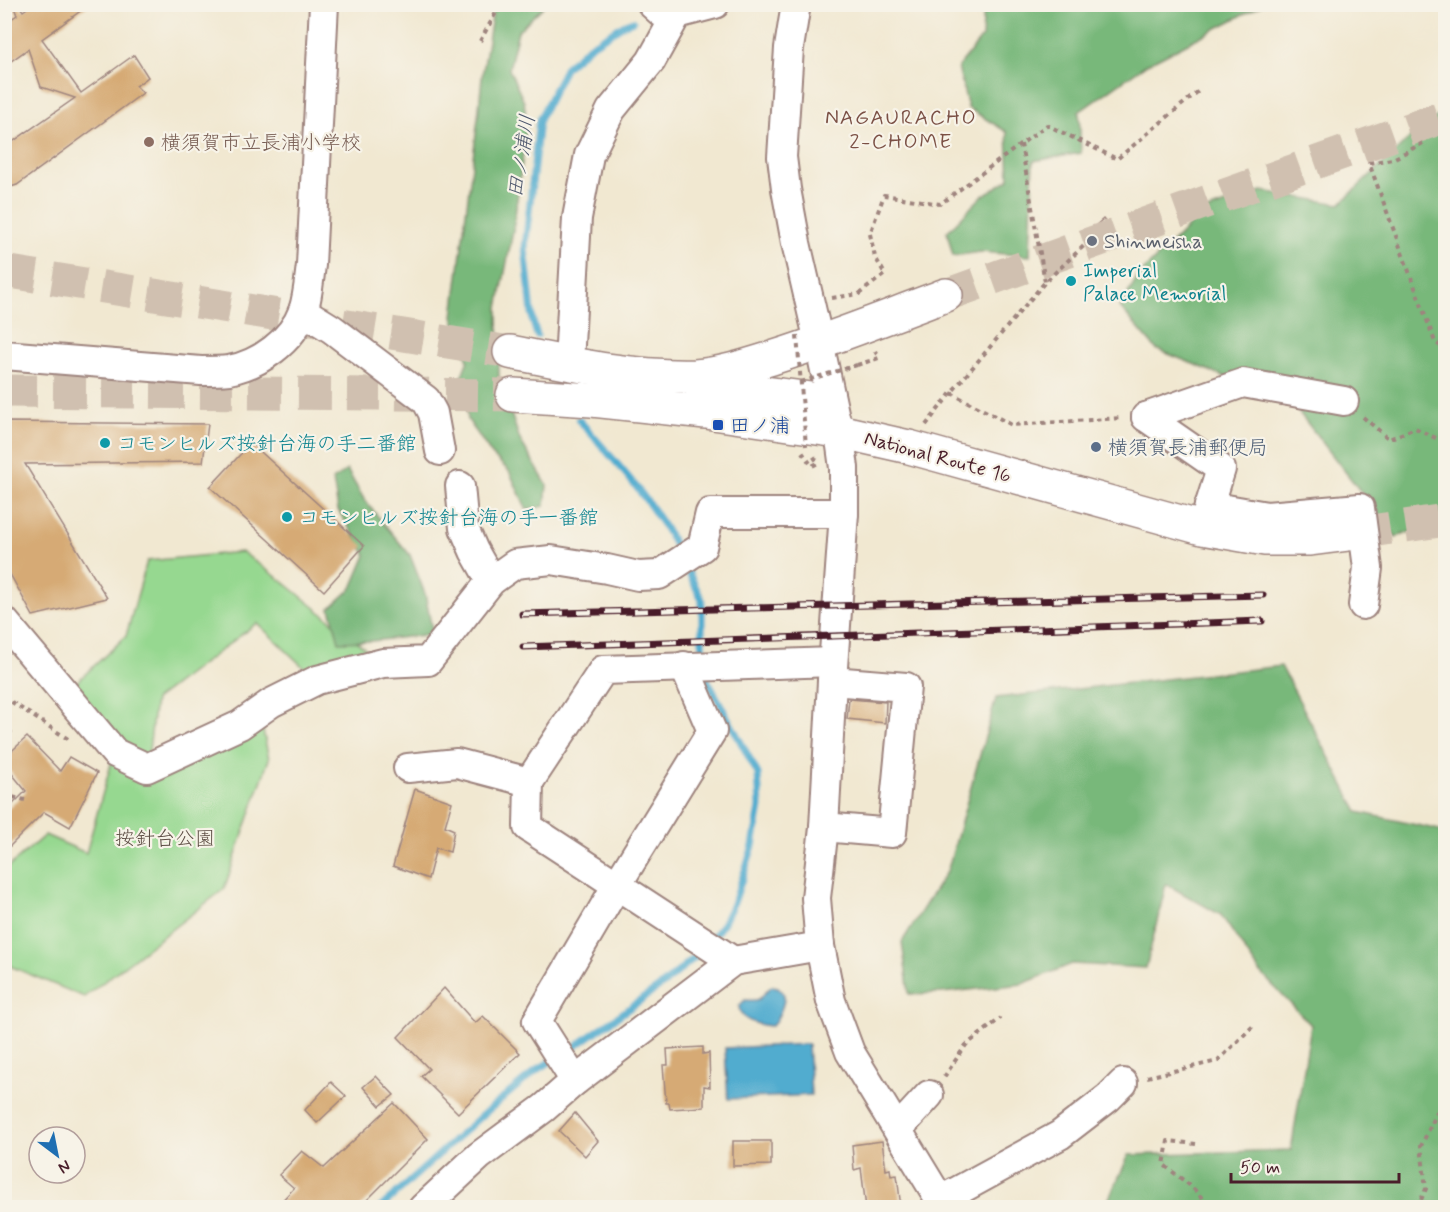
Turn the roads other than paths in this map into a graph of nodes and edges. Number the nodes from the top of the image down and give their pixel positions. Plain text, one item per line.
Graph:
1 (324, 4) edge
2 (716, 4) edge
3 (796, 4) edge
4 (710, 5) edge
5 (664, 9) edge
6 (946, 295) tunnel mouth
7 (303, 311) junction
8 (808, 339) junction
9 (510, 352) tunnel mouth
10 (4, 355) edge
11 (568, 363) junction
12 (648, 375) junction
13 (513, 395) tunnel mouth
14 (1344, 401) road end
15 (838, 431) junction
16 (440, 452) dead end
17 (460, 486) dead end
18 (844, 513) junction
19 (1206, 517) junction
20 (1357, 533) tunnel mouth
21 (491, 581) junction
22 (1363, 605) dead end
23 (4, 621) edge
24 (684, 666) junction
25 (832, 671) junction
26 (408, 768) dead end
27 (530, 782) junction
28 (824, 827) junction
29 (617, 885) junction
30 (820, 946) junction
31 (733, 961) junction
32 (575, 1081) junction
33 (1123, 1083) road end
34 (929, 1095) road end
35 (898, 1129) junction
36 (943, 1204) edge
37 (423, 1208) edge

1 - 7 street
2 - 4 street
3 - 8 street
4 - 5 street
5 - 11 street
6 - 8 highway
7 - 10 street
7 - 16 street
8 - 12 highway
8 - 15 street
9 - 11 highway
11 - 12 highway
12 - 15 highway
13 - 15 highway, National Route 16
14 - 19 street
15 - 18 street
15 - 19 highway, National Route 16
17 - 21 street
18 - 21 street
18 - 25 street
19 - 20 highway, National Route 16
19 - 22 street
21 - 23 street
24 - 25 street
24 - 27 street
24 - 29 street
25 - 28 street
25 - 28 street
26 - 27 street
27 - 29 street
28 - 30 street
29 - 31 street
29 - 32 street
30 - 31 street
30 - 35 street
31 - 32 street
32 - 37 street
33 - 36 street
34 - 35 street
35 - 36 street

